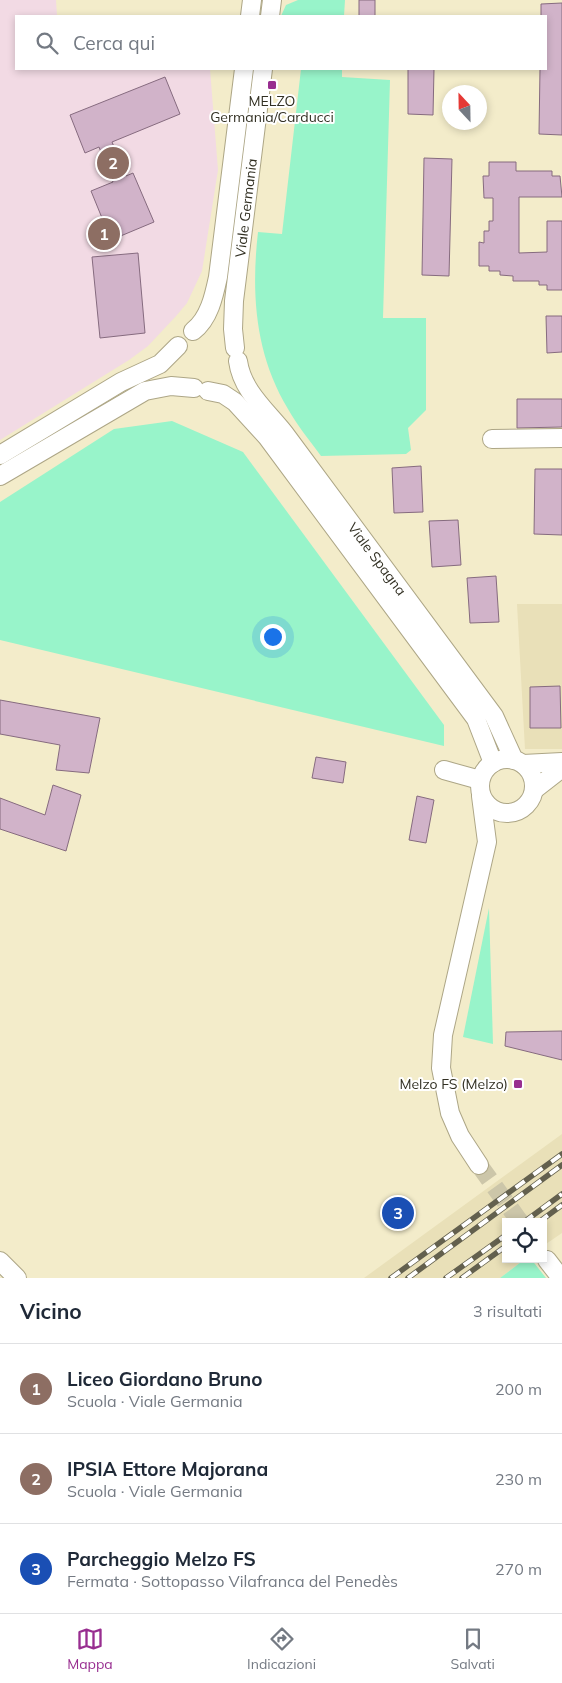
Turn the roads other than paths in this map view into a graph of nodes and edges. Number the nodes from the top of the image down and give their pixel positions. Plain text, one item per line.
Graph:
1 (252, 0) edge
2 (272, 0) edge
3 (250, 15) edge
4 (270, 15) edge
5 (244, 70) edge
6 (263, 70) edge
7 (193, 331) junction
8 (178, 346) junction
9 (236, 354) junction
10 (201, 390) junction
11 (562, 438) edge
12 (492, 439) dead end
13 (0, 455) edge
14 (0, 476) edge
15 (518, 762) junction
16 (562, 762) edge
17 (493, 763) junction
18 (562, 768) edge
19 (444, 770) dead end
20 (480, 788) junction
21 (534, 790) junction
22 (518, 811) junction
23 (487, 842) junction
24 (479, 1165) tunnel mouth
25 (547, 1260) dead end
26 (0, 1261) edge
27 (17, 1278) edge
28 (561, 1278) edge

1 - 3 street
2 - 4 street
5 - 7 street, Viale Germania
6 - 9 street, Viale Germania
7 - 8 street
7 - 9 street
8 - 10 street
8 - 13 street
9 - 10 street
9 - 15 street, Viale Spagna
10 - 14 street
10 - 17 street, Viale Spagna
11 - 12 street
15 - 16 street
15 - 17 street
15 - 21 street
17 - 20 street
18 - 21 street
19 - 20 street
20 - 22 street
20 - 23 street
21 - 22 street
22 - 23 street
23 - 24 street
25 - 28 street
26 - 27 street

